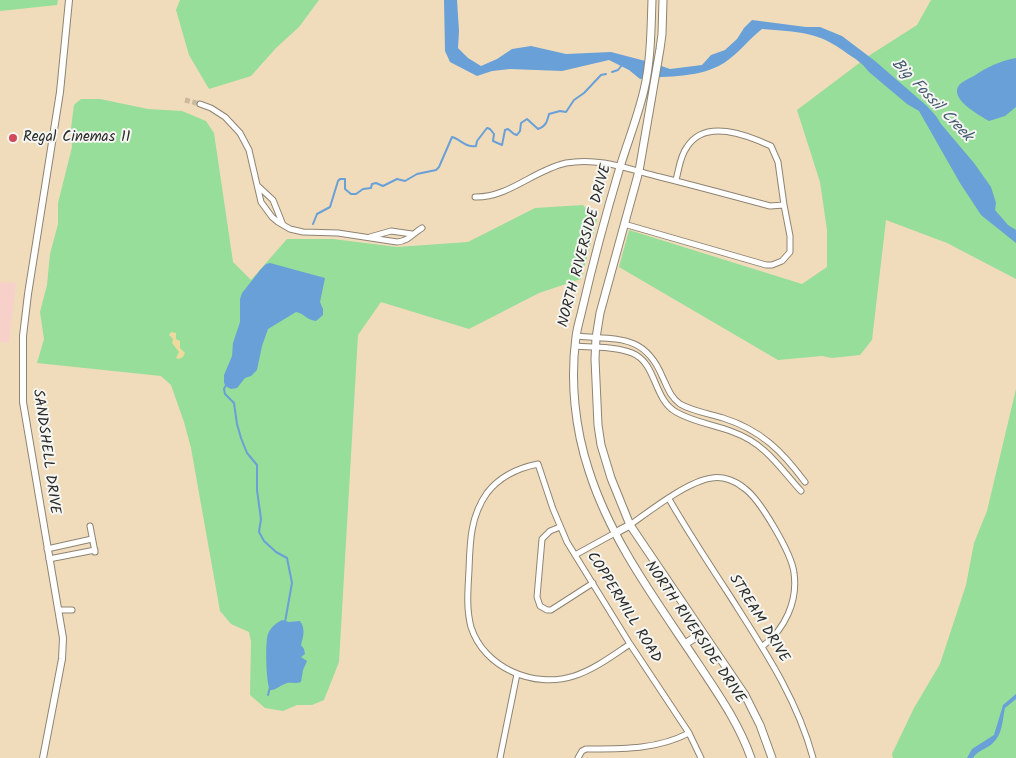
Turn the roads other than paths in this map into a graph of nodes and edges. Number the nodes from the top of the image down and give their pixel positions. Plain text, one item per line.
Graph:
1 (69, 0) edge
2 (652, 0) edge
3 (662, 0) edge
4 (200, 104) tunnel mouth
5 (621, 166) junction
6 (639, 171) junction
7 (676, 180) junction
8 (258, 186) junction
9 (474, 197) dead end
10 (784, 205) junction
11 (624, 224) junction
12 (284, 225) junction
13 (422, 228) dead end
14 (412, 234) junction
15 (370, 237) junction
16 (576, 336) junction
17 (596, 338) junction
18 (575, 346) junction
19 (596, 348) junction
20 (805, 482) dead end
21 (801, 491) dead end
22 (669, 499) junction
23 (630, 524) junction
24 (90, 526) dead end
25 (560, 527) junction
26 (615, 533) junction
27 (92, 539) junction
28 (47, 549) junction
29 (575, 555) junction
30 (49, 559) junction
31 (593, 583) junction
32 (59, 610) junction
33 (72, 610) dead end
34 (702, 634) junction
35 (630, 644) junction
36 (685, 644) junction
37 (763, 646) junction
38 (517, 674) junction
39 (689, 733) junction
40 (43, 758) edge
41 (500, 758) edge
42 (578, 758) edge
43 (701, 758) edge
44 (751, 758) edge
45 (772, 758) edge
46 (813, 758) edge

1 - 28 street, SANDSHELL DRIVE
2 - 5 main road, NORTH RIVERSIDE DRIVE
3 - 6 main road, NORTH RIVERSIDE DRIVE
4 - 8 street
5 - 6 street
5 - 9 street
5 - 16 main road, NORTH RIVERSIDE DRIVE
6 - 7 street
6 - 11 main road, NORTH RIVERSIDE DRIVE
7 - 10 street
7 - 10 street
8 - 12 street
8 - 12 street
10 - 11 street
11 - 17 main road, NORTH RIVERSIDE DRIVE
12 - 15 street
13 - 14 street
14 - 15 street
14 - 15 street
16 - 17 street
16 - 18 main road, NORTH RIVERSIDE DRIVE
17 - 19 main road, NORTH RIVERSIDE DRIVE
17 - 20 street
18 - 19 street
18 - 26 main road, NORTH RIVERSIDE DRIVE
19 - 21 street
19 - 23 main road, NORTH RIVERSIDE DRIVE
22 - 23 street
22 - 37 street, STREAM DRIVE
22 - 37 street
23 - 26 main road
23 - 34 main road, NORTH RIVERSIDE DRIVE
24 - 27 street
25 - 29 street, COPPERMILL ROAD
25 - 31 street
25 - 38 street, COPPERMILL ROAD
26 - 29 street
26 - 36 main road, NORTH RIVERSIDE DRIVE
27 - 28 street
27 - 30 street
28 - 30 street, SANDSHELL DRIVE
29 - 31 street, COPPERMILL ROAD
30 - 32 street, SANDSHELL DRIVE
31 - 35 street, COPPERMILL ROAD
32 - 33 street
32 - 40 street, SANDSHELL DRIVE
34 - 36 main road
34 - 45 main road, NORTH RIVERSIDE DRIVE
35 - 38 street
35 - 39 street, COPPERMILL ROAD
36 - 44 main road, NORTH RIVERSIDE DRIVE
37 - 46 street, STREAM DRIVE
38 - 41 street
39 - 42 street
39 - 43 street, COPPERMILL ROAD

